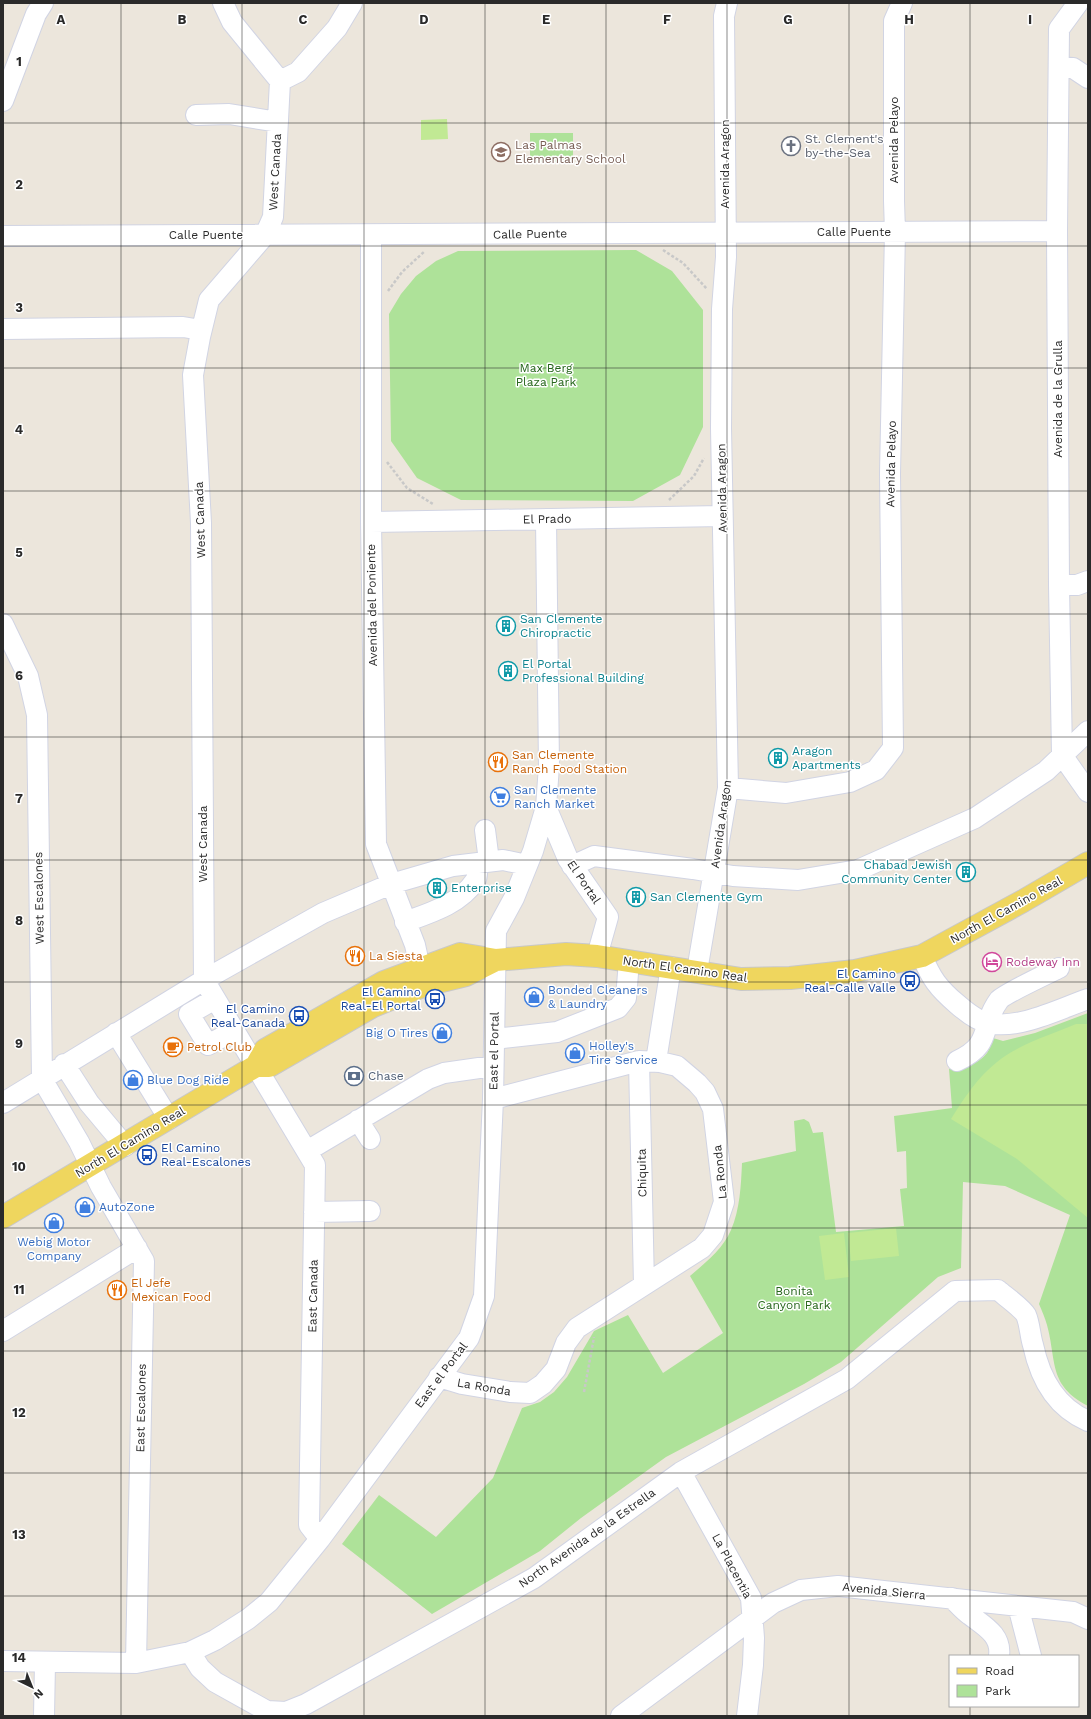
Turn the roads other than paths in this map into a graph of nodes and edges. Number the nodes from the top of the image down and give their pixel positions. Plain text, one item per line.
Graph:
1 (44, 3) edge
2 (223, 3) edge
3 (352, 3) edge
4 (727, 3) edge
5 (902, 3) edge
6 (1078, 3) edge
7 (1059, 67) junction
8 (1088, 78) edge
9 (280, 81) junction
10 (3, 101) edge
11 (196, 114) dead end
12 (278, 122) junction
13 (1057, 230) junction
14 (725, 232) junction
15 (895, 232) junction
16 (266, 234) junction
17 (371, 235) junction
18 (3, 236) edge
19 (3, 329) edge
20 (202, 330) junction
21 (722, 516) junction
22 (546, 519) junction
23 (371, 522) junction
24 (1088, 581) edge
25 (1059, 585) junction
26 (3, 624) edge
27 (1088, 730) edge
28 (1062, 755) junction
29 (728, 788) junction
30 (1088, 792) edge
31 (546, 807) junction
32 (486, 830) dead end
33 (483, 862) junction
34 (1088, 862) edge
35 (527, 865) junction
36 (572, 866) junction
37 (714, 873) junction
38 (391, 884) junction
39 (406, 922) junction
40 (597, 956) junction
41 (922, 956) junction
42 (496, 960) junction
43 (629, 961) junction
44 (420, 968) junction
45 (670, 968) junction
46 (1059, 968) dead end
47 (697, 971) junction
48 (204, 980) junction
49 (215, 999) junction
50 (1088, 999) edge
51 (987, 1023) junction
52 (235, 1030) junction
53 (116, 1033) junction
54 (494, 1039) junction
55 (647, 1061) junction
56 (958, 1061) dead end
57 (64, 1064) junction
58 (256, 1066) junction
59 (493, 1066) junction
60 (42, 1079) junction
61 (493, 1099) junction
62 (3, 1103) edge
63 (94, 1110) junction
64 (169, 1119) junction
65 (358, 1120) junction
66 (70, 1125) junction
67 (370, 1139) dead end
68 (125, 1146) junction
69 (307, 1151) junction
70 (91, 1166) junction
71 (370, 1211) dead end
72 (314, 1212) junction
73 (3, 1218) edge
74 (137, 1248) junction
75 (644, 1285) junction
76 (3, 1331) edge
77 (439, 1377) junction
78 (1088, 1421) edge
79 (681, 1472) junction
80 (320, 1539) junction
81 (952, 1598) junction
82 (1018, 1606) junction
83 (753, 1619) junction
84 (1088, 1619) edge
85 (190, 1652) junction
86 (999, 1655) edge
87 (1031, 1655) edge
88 (3, 1661) edge
89 (45, 1663) junction
90 (136, 1663) junction
91 (44, 1716) edge
92 (621, 1716) edge
93 (747, 1716) edge

1 - 10 street
2 - 9 street
3 - 9 street
4 - 14 street, Avenida Aragon
5 - 15 street, Avenida Pelayo
6 - 7 street, Avenida de la Grulla
7 - 8 street
7 - 13 street, Avenida de la Grulla
9 - 12 street, West Canada
11 - 12 street
12 - 16 street, West Canada
13 - 15 street, Calle Puente
13 - 25 street, Avenida de la Grulla
14 - 15 street, Calle Puente
14 - 17 street, Calle Puente
14 - 21 street, Avenida Aragon
15 - 29 street, Avenida Pelayo
16 - 17 street, Calle Puente
16 - 18 street, Calle Puente
16 - 20 street, West Canada
17 - 23 street, Avenida del Poniente
19 - 20 street
20 - 48 street, West Canada
21 - 22 street, El Prado
21 - 29 street, Avenida Aragon
22 - 23 street, El Prado
22 - 31 street
23 - 38 street, Avenida del Poniente
24 - 25 street
25 - 28 street, Avenida de la Grulla
26 - 60 street, West Escalones
27 - 28 street
28 - 30 street
28 - 37 street
29 - 37 street, Avenida Aragon
31 - 35 street, East el Portal
31 - 36 street, El Portal
32 - 33 street
33 - 35 street
33 - 38 street
33 - 39 street
34 - 41 main road, North El Camino Real
35 - 42 street, East el Portal
36 - 37 street
36 - 40 street, El Portal
37 - 47 street, Avenida Aragon
38 - 39 street, Avenida del Poniente
38 - 48 street
39 - 44 street, Avenida del Poniente
40 - 42 main road, North El Camino Real
40 - 43 main road, North El Camino Real
41 - 47 main road, North El Camino Real
41 - 51 street
42 - 44 main road, North El Camino Real
42 - 54 street, East el Portal
42 - 58 main road, North El Camino Real
43 - 45 main road, North El Camino Real
43 - 54 street
44 - 58 main road, North El Camino Real
45 - 47 main road, North El Camino Real
45 - 55 street, Chiquita
46 - 51 street
48 - 49 street, West Canada
48 - 53 street
49 - 52 street, West Canada
49 - 52 street
50 - 51 street
51 - 56 street
52 - 58 street, West Canada
53 - 57 street
53 - 64 street
54 - 59 street, East el Portal
55 - 61 street, La Ronda
55 - 75 street, Chiquita
55 - 75 street, La Ronda
57 - 60 street
57 - 63 street
58 - 64 main road, North El Camino Real
58 - 69 street, East Canada
59 - 61 street, East el Portal
59 - 65 street
60 - 62 street
60 - 66 street
61 - 77 street, East el Portal
63 - 66 street
63 - 68 street
64 - 68 main road, North El Camino Real
65 - 67 street
65 - 69 street
66 - 70 street
68 - 70 main road, North El Camino Real
69 - 72 street, East Canada
70 - 73 main road, North El Camino Real
70 - 74 street, East Escalones
71 - 72 street
72 - 80 street, East Canada
74 - 76 street
74 - 90 street, East Escalones
75 - 77 street, La Ronda
77 - 80 street, East el Portal
78 - 79 street, North Avenida de la Estrella
79 - 83 street, La Placentia
79 - 85 street, North Avenida de la Estrella
80 - 85 street, East el Portal
81 - 82 street, Avenida Sierra
81 - 83 street, Avenida Sierra
81 - 86 street
82 - 84 street, Avenida Sierra
82 - 87 street
83 - 92 street, Avenida Sierra
83 - 93 street, La Placentia
85 - 90 street
88 - 89 street
89 - 90 street
89 - 91 street

